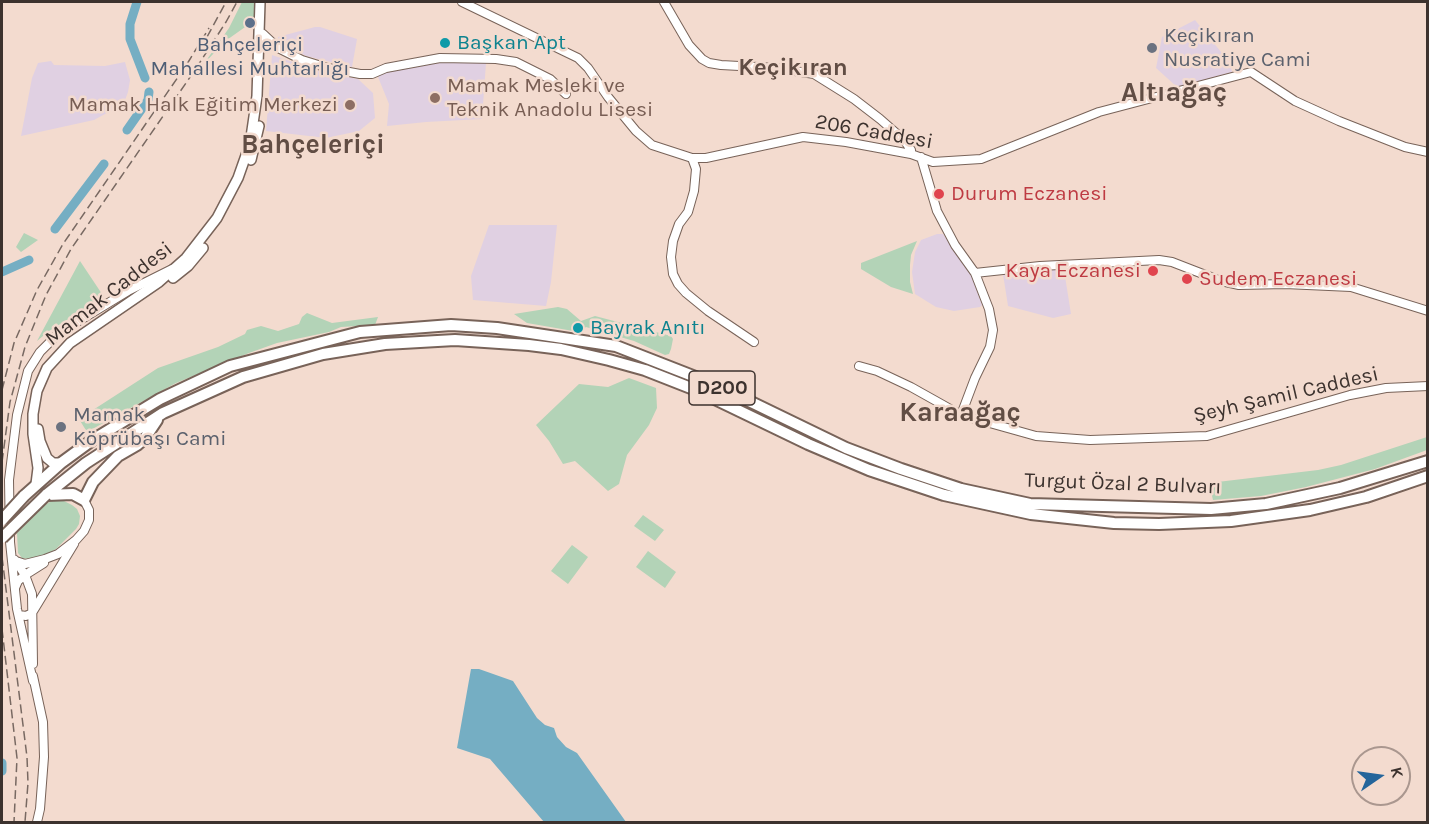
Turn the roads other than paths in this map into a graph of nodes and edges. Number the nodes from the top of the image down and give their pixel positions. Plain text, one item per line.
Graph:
1 (260, 2) edge
2 (264, 2) edge
3 (462, 2) edge
4 (664, 2) edge
5 (264, 34) junction
6 (566, 94) dead end
7 (1428, 152) edge
8 (911, 153) junction
9 (921, 157) junction
10 (692, 158) junction
11 (188, 261) junction
12 (179, 269) junction
13 (975, 273) junction
14 (1428, 311) edge
15 (754, 342) dead end
16 (859, 366) dead end
17 (1428, 386) edge
18 (163, 413) junction
19 (961, 415) junction
20 (1428, 461) edge
21 (61, 463) junction
22 (1428, 476) edge
23 (36, 484) junction
24 (46, 495) junction
25 (84, 500) junction
26 (2, 520) edge
27 (2, 537) edge
28 (76, 540) junction
29 (58, 554) junction
30 (13, 556) junction
31 (25, 575) junction
32 (15, 588) junction
33 (32, 613) junction
34 (19, 615) junction
35 (33, 681) junction
36 (37, 822) edge

1 - 11 main road, Mamak Caddesi
2 - 5 main road, Mamak Caddesi
3 - 10 street, 206 Caddesi
4 - 8 street
5 - 6 street
5 - 11 main road, Mamak Caddesi
7 - 9 street, 206 Caddesi
8 - 9 street, 206 Caddesi
8 - 10 street, 206 Caddesi
9 - 13 street
10 - 15 street
11 - 12 main road, Mamak Caddesi
12 - 21 main road, Mamak Caddesi
12 - 23 main road, Mamak Caddesi
12 - 30 street
13 - 14 street
13 - 19 street
16 - 19 street, Şeyh Şamil Caddesi
17 - 19 street, Şeyh Şamil Caddesi
18 - 22 highway, Turgut Özal 2 Bulvarı / D200
18 - 24 highway, Turgut Özal 2 Bulvarı / D200
18 - 25 highway
20 - 21 highway, Turgut Özal 2 Bulvarı / D200
21 - 23 highway, Turgut Özal 2 Bulvarı / D200
23 - 26 highway, Turgut Özal 2 Bulvarı / D200, bridge
24 - 25 highway
24 - 27 highway, D200, bridge
25 - 28 street
28 - 29 street
28 - 33 street
29 - 30 street
29 - 31 street
30 - 31 street
30 - 32 street
31 - 32 street
31 - 33 street
32 - 34 street
33 - 34 street
33 - 35 street
34 - 35 street
35 - 36 street

